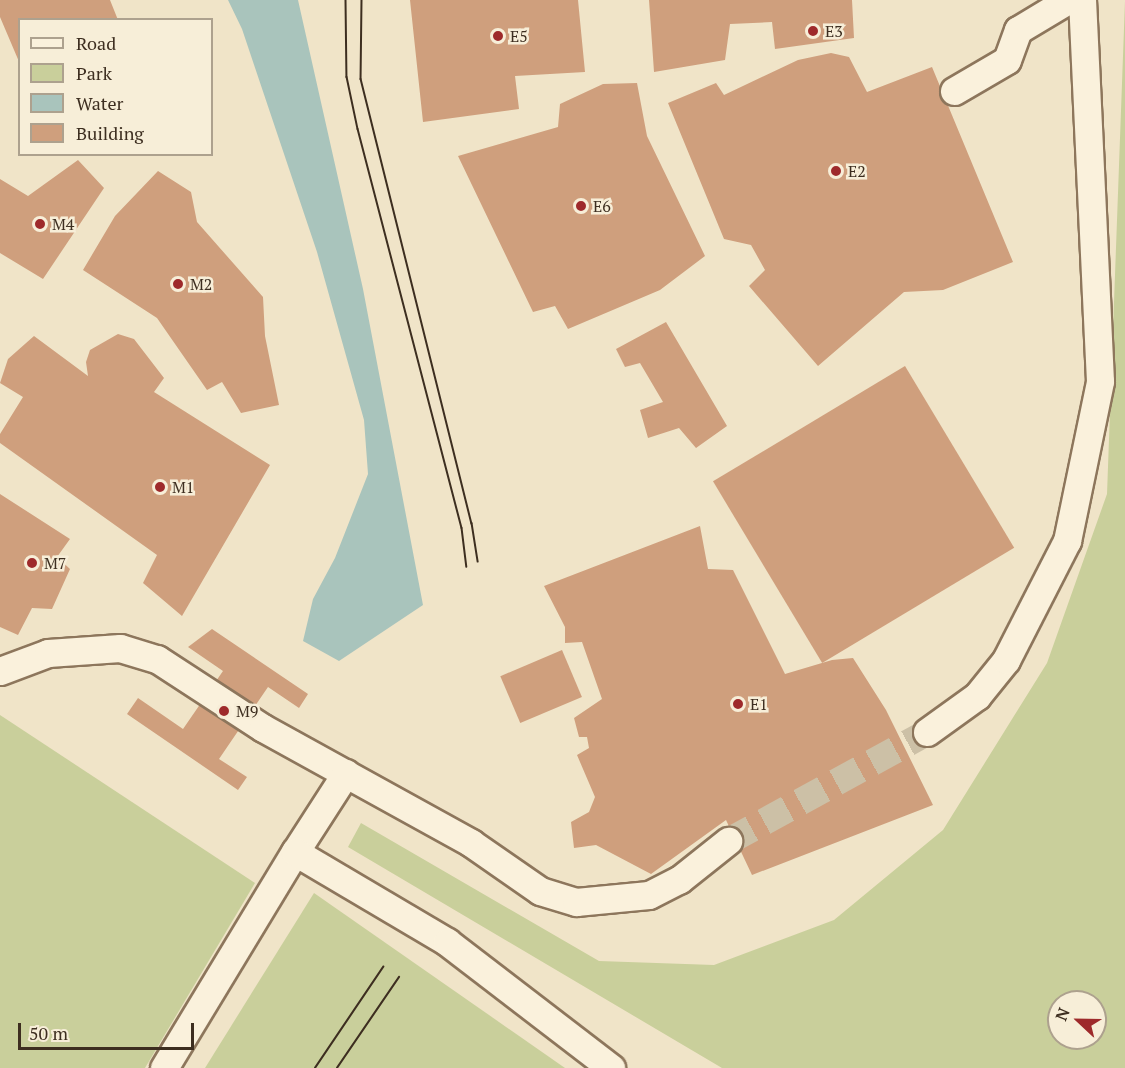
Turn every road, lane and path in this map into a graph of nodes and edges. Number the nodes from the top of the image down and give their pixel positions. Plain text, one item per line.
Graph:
1 (1068, 0) edge
2 (1082, 0) edge
3 (954, 91) dead end
4 (0, 671) edge
5 (927, 732) tunnel mouth
6 (346, 773) junction
7 (728, 841) tunnel mouth
8 (295, 852) junction
9 (164, 1068) edge
10 (611, 1068) edge

1 - 3 street
2 - 5 street
4 - 6 street
6 - 7 street
6 - 8 street
8 - 9 street
8 - 10 street

